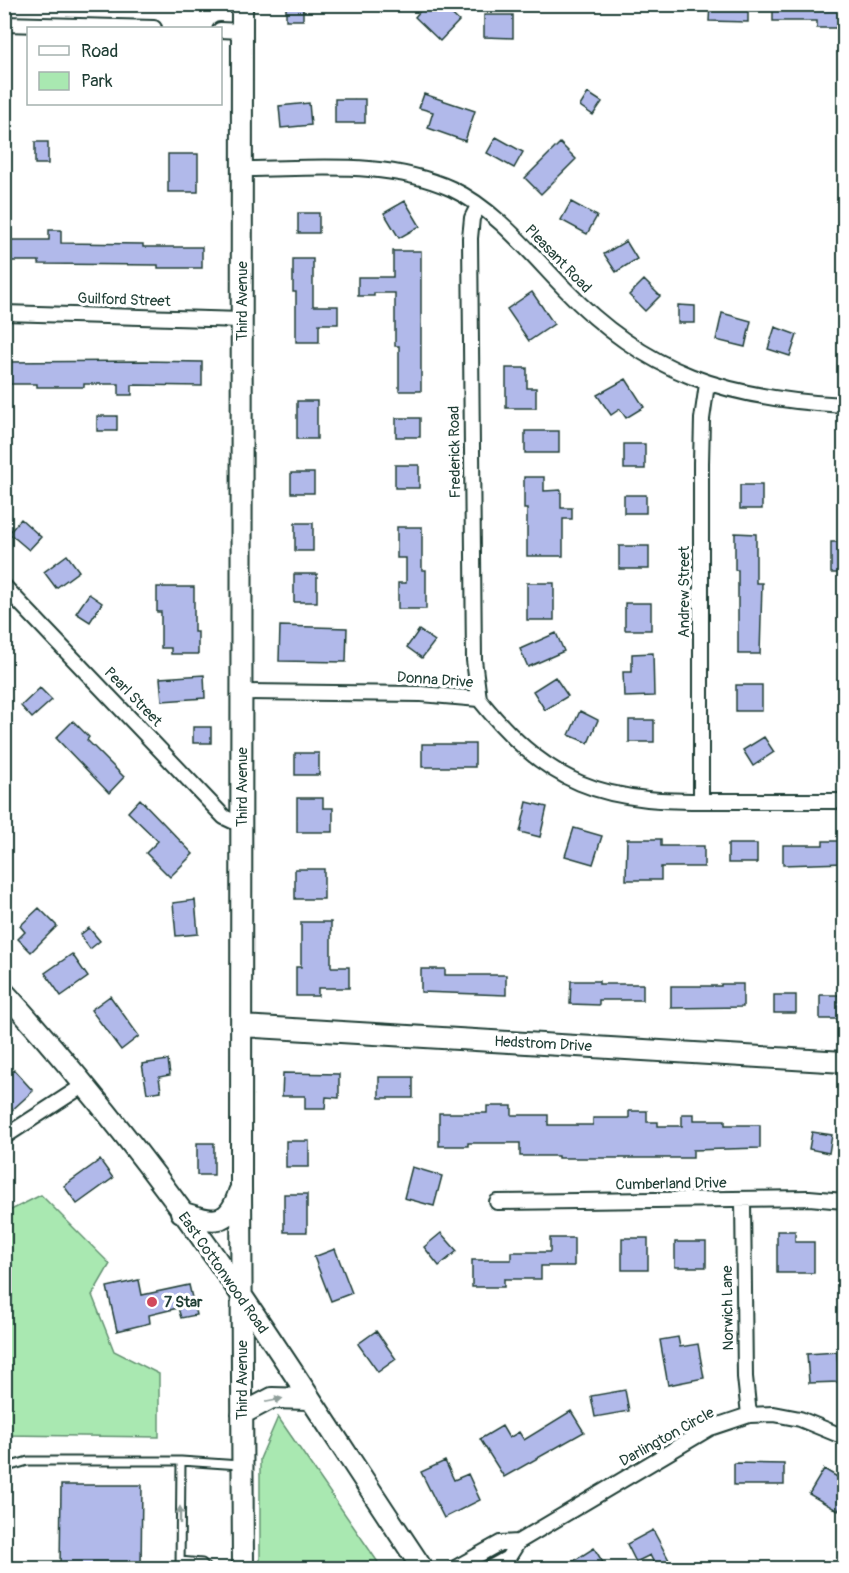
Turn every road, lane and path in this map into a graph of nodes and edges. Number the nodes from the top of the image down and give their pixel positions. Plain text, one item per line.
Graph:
1 (242, 4) edge
2 (4, 24) edge
3 (116, 27) edge
4 (222, 30) edge
5 (242, 31) junction
6 (241, 168) junction
7 (478, 206) junction
8 (4, 313) edge
9 (242, 320) junction
10 (707, 384) junction
11 (844, 405) edge
12 (4, 586) edge
13 (242, 692) junction
14 (479, 699) junction
15 (701, 801) junction
16 (844, 801) edge
17 (241, 825) junction
18 (4, 992) edge
19 (241, 1026) junction
20 (844, 1062) edge
21 (84, 1085) junction
22 (4, 1137) edge
23 (241, 1186) junction
24 (744, 1200) junction
25 (497, 1202) dead end
26 (844, 1202) edge
27 (181, 1212) junction
28 (241, 1295) junction
29 (309, 1399) junction
30 (242, 1414) junction
31 (749, 1415) junction
32 (844, 1437) edge
33 (181, 1461) junction
34 (243, 1465) junction
35 (4, 1468) edge
36 (518, 1542) junction
37 (180, 1565) edge
38 (207, 1569) edge
39 (243, 1569) edge
40 (422, 1569) edge
41 (455, 1569) edge
42 (490, 1569) edge

1 - 5 street, Third Avenue
2 - 3 street
4 - 5 street
5 - 6 street, Third Avenue
6 - 7 street, Pleasant Road
6 - 9 street, Third Avenue
7 - 10 street, Pleasant Road
7 - 14 street, Frederick Road
8 - 9 street, Guilford Street
9 - 13 street, Third Avenue
10 - 11 street, Pleasant Road
10 - 15 street, Andrew Street
12 - 17 street, Pearl Street
13 - 14 street, Donna Drive
13 - 17 street, Third Avenue
14 - 15 street, Donna Drive
15 - 16 street, Donna Drive
17 - 19 street, Third Avenue
18 - 21 street, East Cottonwood Road
19 - 20 street, Hedstrom Drive
19 - 23 street, Third Avenue
21 - 22 street
21 - 27 street, East Cottonwood Road
23 - 27 street
23 - 28 street, Third Avenue
24 - 25 street, Cumberland Drive
24 - 26 street, Cumberland Drive
24 - 31 street, Norwich Lane
27 - 28 street, East Cottonwood Road
28 - 29 street, East Cottonwood Road
28 - 30 street, Third Avenue
30 -> 29 street
29 - 40 street, East Cottonwood Road
30 - 34 street, Third Avenue
31 - 32 street, Darlington Circle
31 - 36 street, Darlington Circle
33 - 34 lane
33 - 35 lane
37 -> 33 lane
34 - 39 street, Third Avenue
36 - 41 street, Darlington Circle
36 - 42 street, Darlington Circle
37 - 38 lane

